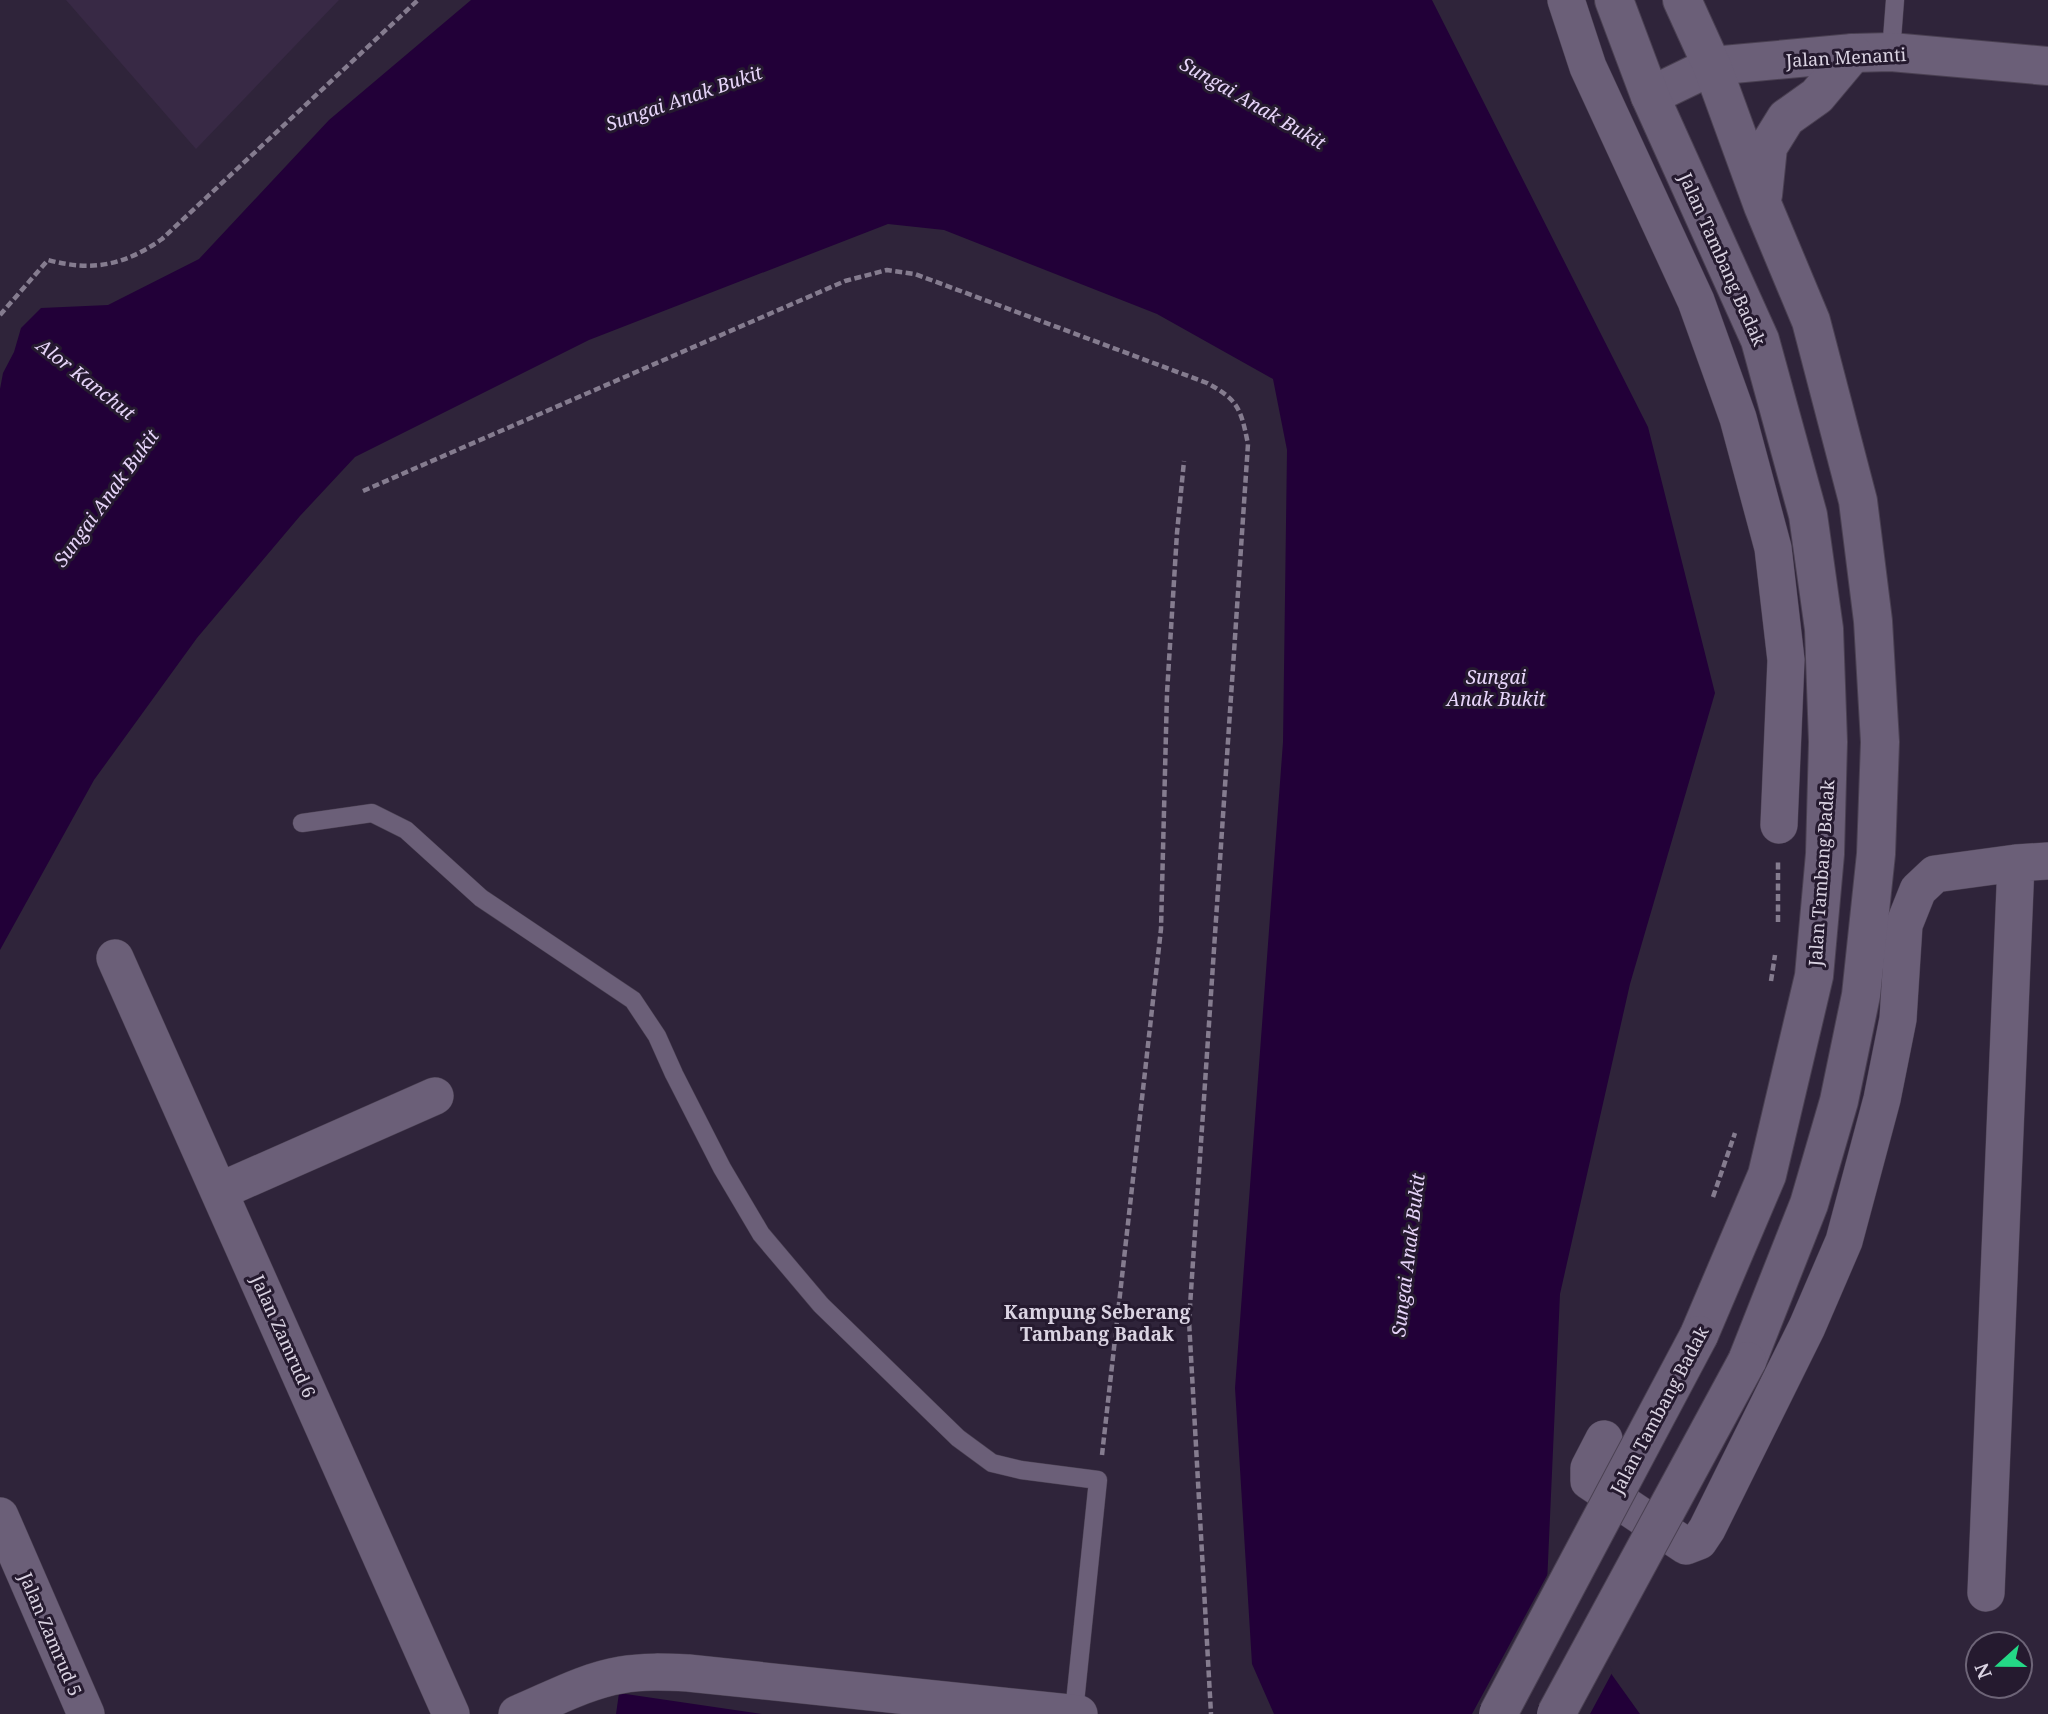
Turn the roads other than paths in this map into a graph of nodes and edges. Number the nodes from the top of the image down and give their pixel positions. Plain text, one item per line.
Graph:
1 (1566, 0) edge
2 (1614, 0) edge
3 (1682, 0) edge
4 (1895, 0) edge
5 (1891, 52) junction
6 (1853, 53) junction
7 (1712, 66) junction
8 (2048, 66) edge
9 (1650, 96) junction
10 (1763, 206) junction
11 (302, 823) dead end
12 (1779, 825) road end
13 (2032, 862) edge
14 (115, 958) dead end
15 (435, 1096) dead end
16 (220, 1191) junction
17 (1604, 1439) dead end
18 (0, 1516) edge
19 (10, 1566) edge
20 (1986, 1592) dead end
21 (999, 1710) edge
22 (1076, 1713) edge
23 (86, 1714) edge
24 (451, 1714) edge
25 (517, 1714) edge
26 (1498, 1714) edge
27 (1556, 1714) edge

1 - 12 street
2 - 9 main road, Jalan Tambang Badak
3 - 7 main road
4 - 5 lane
5 - 6 main road, Jalan Menanti
5 - 8 main road, Jalan Menanti
6 - 7 main road, Jalan Menanti
6 - 10 main road
7 - 9 main road, Jalan Menanti
7 - 10 main road
9 - 26 main road, Jalan Tambang Badak, bridge
10 - 27 main road, bridge
11 - 22 lane
13 - 17 street
13 - 20 street
14 - 16 street, Jalan Zamrud 6
15 - 16 street
16 - 24 street, Jalan Zamrud 6
18 - 19 street, Jalan Zamrud 5
19 - 23 street, Jalan Zamrud 5
21 - 22 street
21 - 25 street

